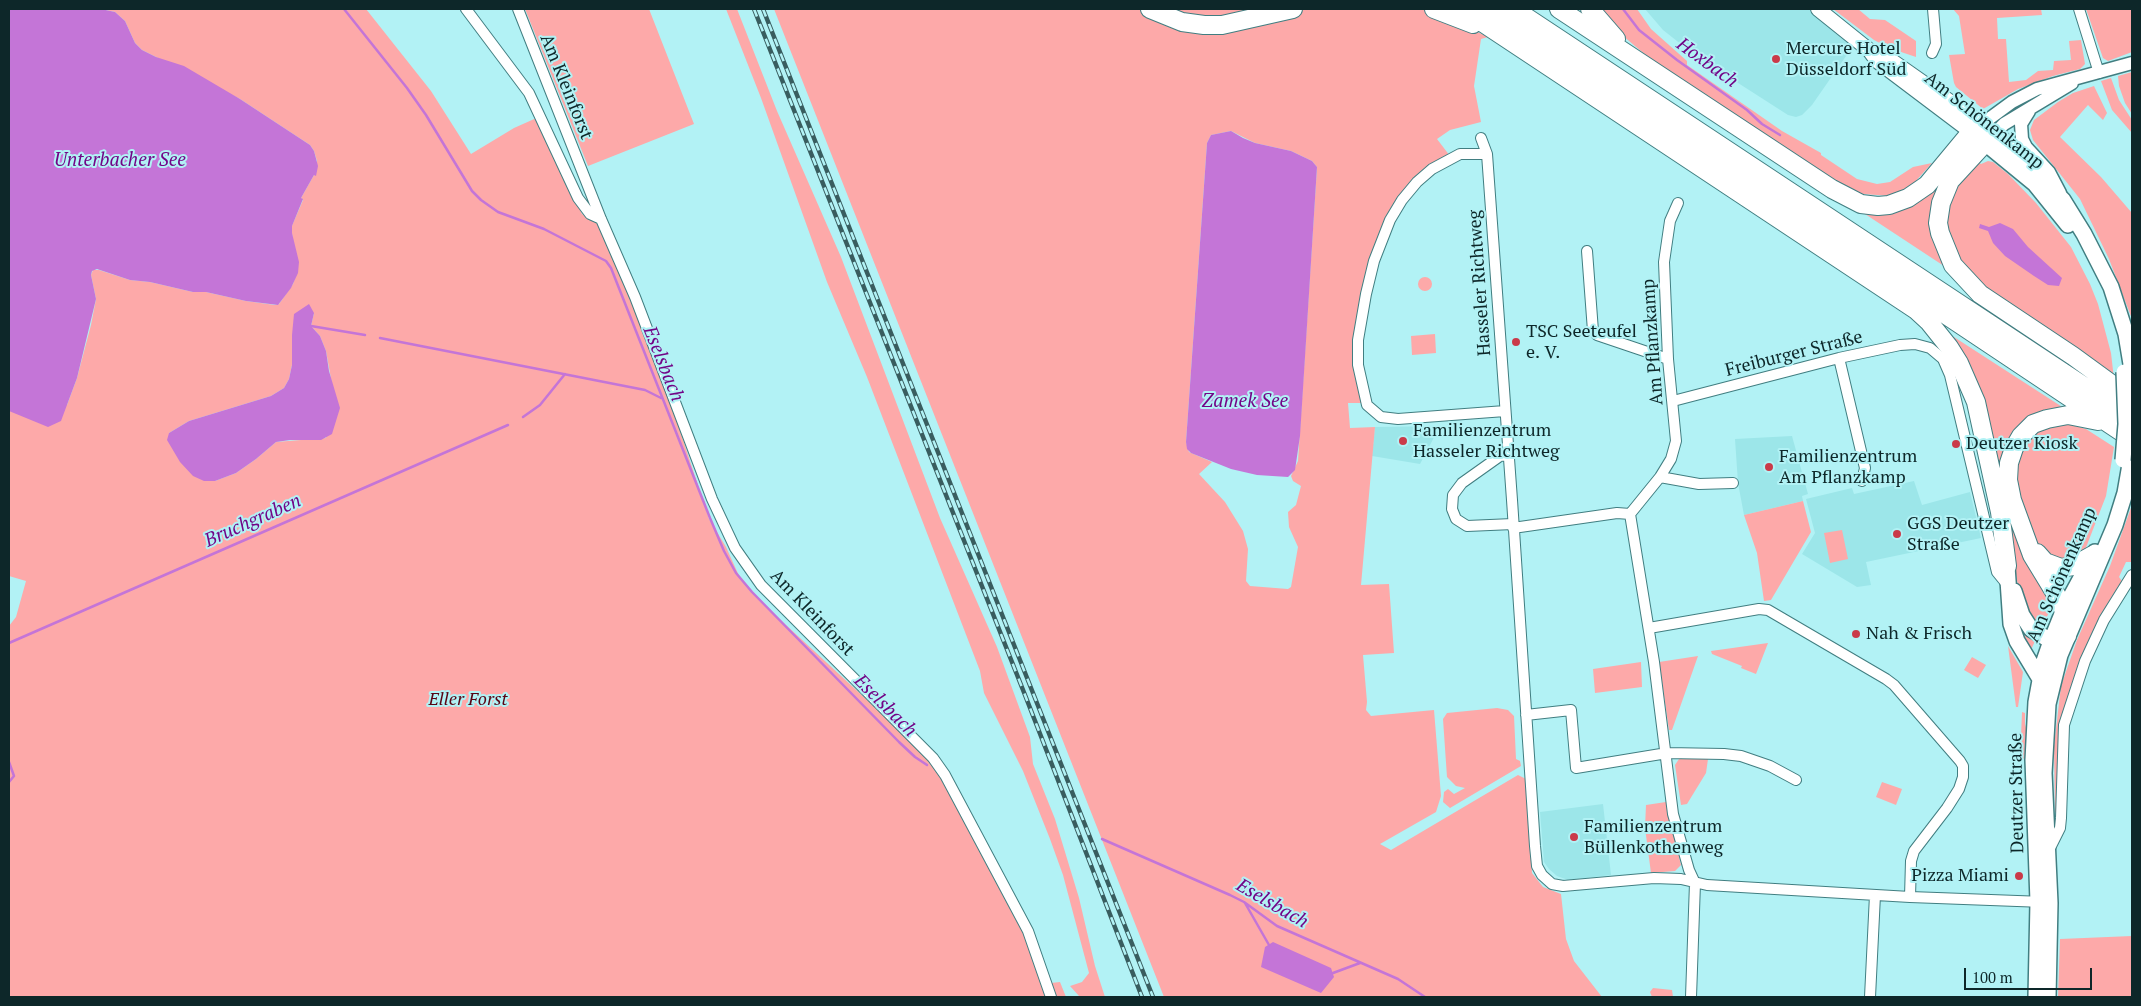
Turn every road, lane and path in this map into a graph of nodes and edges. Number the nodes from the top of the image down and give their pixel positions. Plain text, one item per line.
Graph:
1 (466, 9) edge
2 (518, 9) edge
3 (1150, 9) edge
4 (1260, 9) edge
5 (1293, 9) edge
6 (1434, 9) edge
7 (1462, 9) edge
8 (1487, 9) edge
9 (1515, 9) edge
10 (1559, 9) edge
11 (1590, 9) edge
12 (1818, 9) edge
13 (1933, 9) edge
14 (2079, 9) edge
15 (1238, 20) junction
16 (1504, 37) junction
17 (1932, 53) dead end
18 (2132, 63) edge
19 (1647, 68) junction
20 (2098, 72) junction
21 (2081, 78) junction
22 (2032, 106) junction
23 (1986, 129) junction
24 (1481, 138) dead end
25 (1486, 154) junction
26 (585, 177) junction
27 (571, 181) junction
28 (2063, 200) junction
29 (1678, 203) dead end
30 (601, 219) junction
31 (1587, 251) dead end
32 (1916, 310) junction
33 (1958, 322) junction
34 (1839, 358) junction
35 (1668, 359) junction
36 (2128, 371) edge
37 (2132, 399) edge
38 (1673, 401) junction
39 (1505, 411) junction
40 (2132, 418) edge
41 (2113, 427) junction
42 (2132, 439) edge
43 (1508, 455) junction
44 (2129, 459) edge
45 (1660, 477) junction
46 (1862, 481) dead end
47 (1733, 484) dead end
48 (1630, 514) junction
49 (1513, 526) junction
50 (2025, 536) junction
51 (2093, 555) junction
52 (2002, 569) junction
53 (2132, 575) edge
54 (2011, 589) junction
55 (2064, 609) junction
56 (1649, 628) junction
57 (2068, 636) junction
58 (2050, 640) junction
59 (2040, 679) junction
60 (1526, 715) junction
61 (1667, 753) junction
62 (1796, 780) dead end
63 (2048, 818) junction
64 (1696, 882) junction
65 (1875, 895) junction
66 (1910, 897) junction
67 (2044, 902) junction
68 (1051, 997) edge
69 (1690, 997) edge
70 (1870, 997) edge
71 (2036, 997) edge
72 (2048, 997) edge

1 - 27 street, Am Kleinforst
2 - 26 street, Am Kleinforst
3 - 15 highway
4 - 15 highway
5 - 15 highway
6 - 16 highway
7 - 16 highway
8 - 33 highway
9 - 40 highway
10 - 19 highway
11 - 19 highway
12 - 23 main road, Am Schönenkamp
13 - 17 street
14 - 20 street
16 - 32 highway
18 - 20 street
19 - 23 highway
20 - 21 street
21 - 22 street
21 - 23 street
22 - 23 street
22 - 28 street
23 - 28 main road, Am Schönenkamp
23 - 36 main road, Am Schönenkamp
23 - 37 highway
24 - 25 street, Hasseler Richtweg
25 - 39 street, Hasseler Richtweg
25 - 39 street
26 - 27 street
26 - 30 street, Am Kleinforst
27 - 30 street, Am Kleinforst
28 - 36 main road, Am Schönenkamp
29 - 35 street, Am Pflanzkamp
30 - 68 street, Am Kleinforst
31 - 35 street
32 - 33 highway
32 - 52 highway
33 - 41 highway
34 - 38 street, Freiburger Straße
34 - 46 street
34 - 52 street, Freiburger Straße
35 - 38 street, Am Pflanzkamp
36 - 44 main road, Am Schönenkamp, bridge
38 - 45 street, Am Pflanzkamp
39 - 43 street, Hasseler Richtweg
41 - 42 highway
41 - 50 highway
43 - 49 street, Hasseler Richtweg
43 - 49 street
44 - 51 main road, Am Schönenkamp
44 - 57 main road, Am Schönenkamp
45 - 47 street
45 - 48 street, Am Pflanzkamp
48 - 49 street
48 - 56 street
49 - 60 street, Hasseler Richtweg
50 - 51 highway
50 - 55 highway
51 - 55 main road, Am Schönenkamp
52 - 54 main road
53 - 63 street
54 - 58 main road
54 - 59 main road
55 - 57 highway
55 - 58 main road, Am Schönenkamp
56 - 61 street
56 - 66 street
57 - 58 main road
57 - 63 main road, Am Schönenkamp
58 - 59 main road, Am Schönenkamp
59 - 63 main road, Deutzer Straße
60 - 61 street
60 - 64 street, Hasseler Richtweg
61 - 62 street
61 - 64 street
63 - 67 main road, Deutzer Straße
63 - 67 main road, Deutzer Straße
64 - 65 street
64 - 69 street
65 - 66 street
65 - 70 street
66 - 67 street
67 - 71 main road, Deutzer Straße
67 - 72 main road, Deutzer Straße

